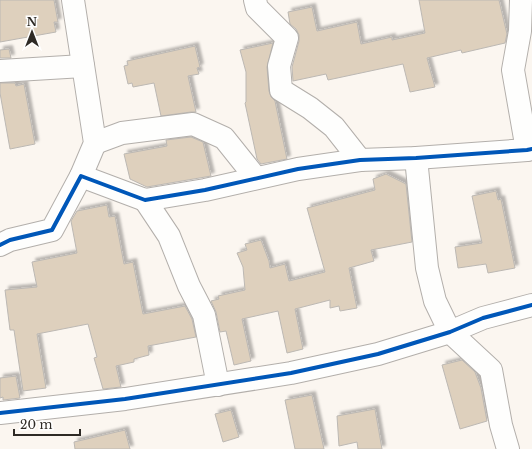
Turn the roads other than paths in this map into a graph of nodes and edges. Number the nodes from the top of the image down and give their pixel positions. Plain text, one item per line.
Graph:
1 (73, 0) edge
2 (255, 0) edge
3 (521, 0) edge
4 (83, 66) junction
5 (0, 71) edge
6 (95, 143) junction
7 (529, 150) edge
8 (416, 158) junction
9 (360, 160) junction
10 (81, 176) junction
11 (256, 178) junction
12 (145, 200) junction
13 (0, 245) edge
14 (532, 306) edge
15 (450, 332) junction
16 (218, 385) junction
17 (0, 413) edge
18 (508, 449) edge

1 - 4 street
2 - 9 street
3 - 7 street
4 - 5 street
4 - 6 street
6 - 10 street
6 - 11 street
7 - 8 street
8 - 9 street
8 - 15 street
9 - 11 street
10 - 12 street
10 - 13 street
11 - 12 street
12 - 16 street
14 - 15 street
15 - 16 street
15 - 18 street
16 - 17 street

